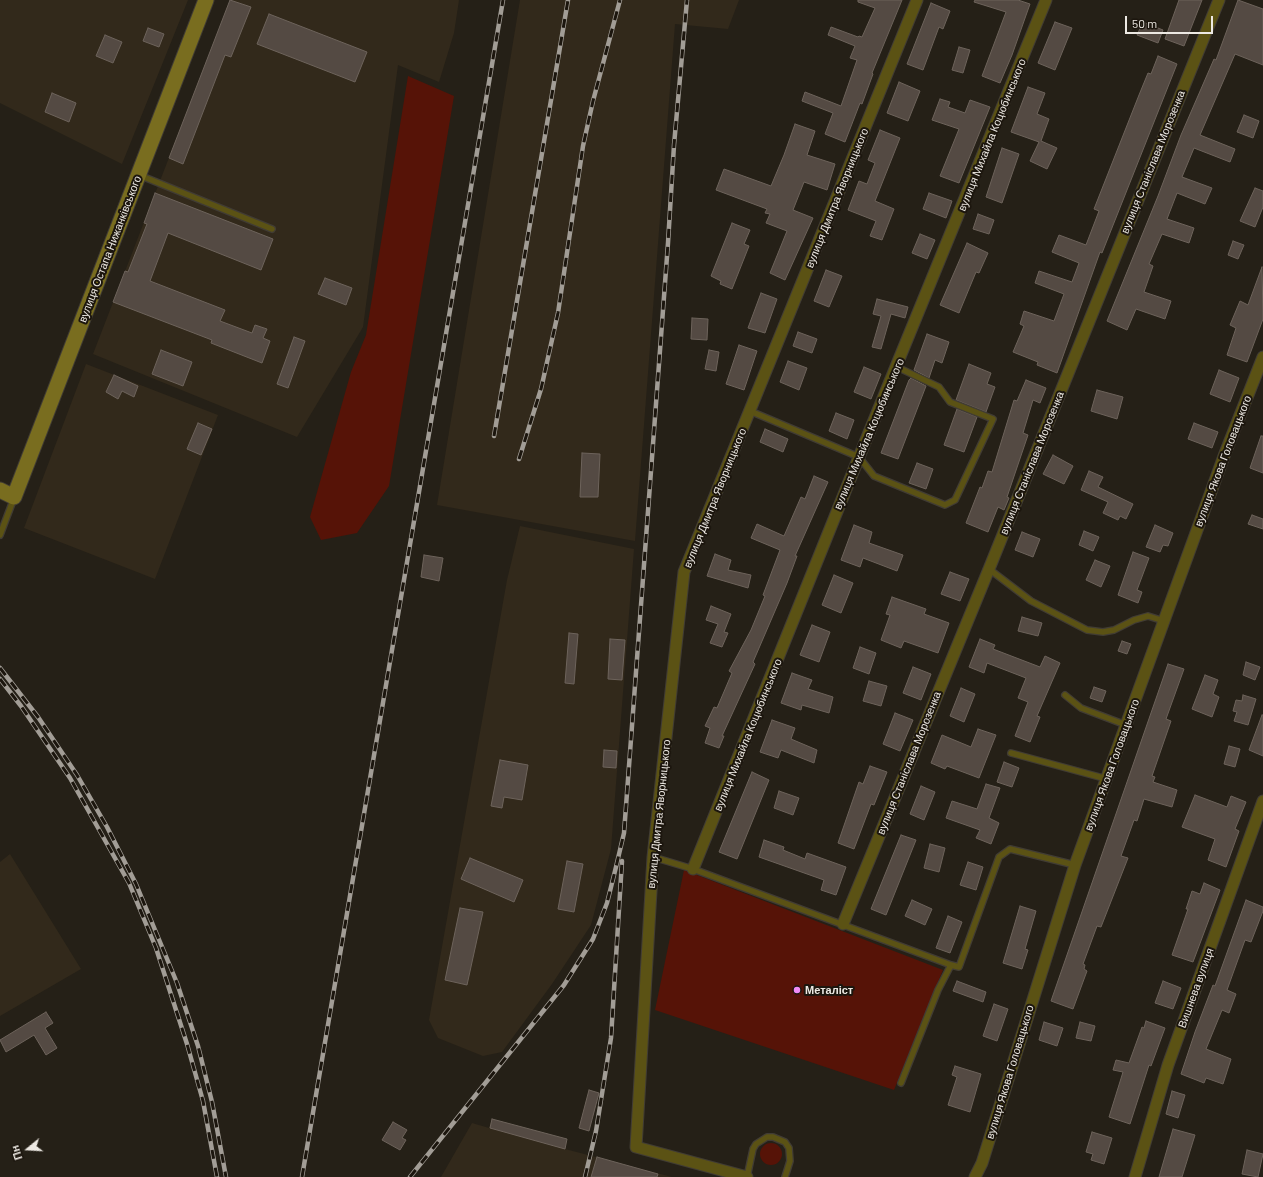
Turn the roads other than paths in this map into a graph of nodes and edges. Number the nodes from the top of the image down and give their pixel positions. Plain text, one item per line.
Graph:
1 (206, 0) edge
2 (917, 0) edge
3 (1046, 0) edge
4 (1219, 0) edge
5 (139, 175) junction
6 (272, 229) dead end
7 (1263, 358) edge
8 (897, 367) junction
9 (750, 411) junction
10 (859, 458) junction
11 (0, 490) edge
12 (14, 498) junction
13 (0, 535) edge
14 (989, 569) junction
15 (1164, 621) junction
16 (1065, 695) dead end
17 (1126, 725) junction
18 (1011, 753) dead end
19 (1107, 779) junction
20 (1263, 801) edge
21 (653, 857) junction
22 (1076, 865) junction
23 (693, 869) junction
24 (843, 924) junction
25 (951, 965) junction
26 (901, 1083) dead end
27 (747, 1177) edge
28 (785, 1177) edge
29 (976, 1177) edge
30 (1135, 1177) edge

1 - 5 main road, вулиця Остапа Нижанківського
2 - 9 street, вулиця Дмитра Яворницького
3 - 8 street, вулиця Михайла Коцюбинського
4 - 14 street, вулиця Станіслава Морозенка
5 - 6 lane
5 - 12 main road, вулиця Остапа Нижанківського
7 - 15 street, вулиця Якова Головацького
8 - 10 street, вулиця Михайла Коцюбинського
8 - 10 lane
9 - 10 lane
9 - 21 street, вулиця Дмитра Яворницького
10 - 23 street, вулиця Михайла Коцюбинського
11 - 12 main road
12 - 13 lane
14 - 15 lane
14 - 24 street, вулиця Станіслава Морозенка
15 - 17 street, вулиця Якова Головацького
16 - 17 lane
17 - 19 street, вулиця Якова Головацького
18 - 19 lane
19 - 22 street, вулиця Якова Головацького
20 - 30 street, Вишнева вулиця
21 - 23 lane
21 - 27 street, вулиця Дмитра Яворницького
22 - 25 lane
22 - 29 street, вулиця Якова Головацького
23 - 24 lane
24 - 25 lane
25 - 26 lane
27 - 28 lane

